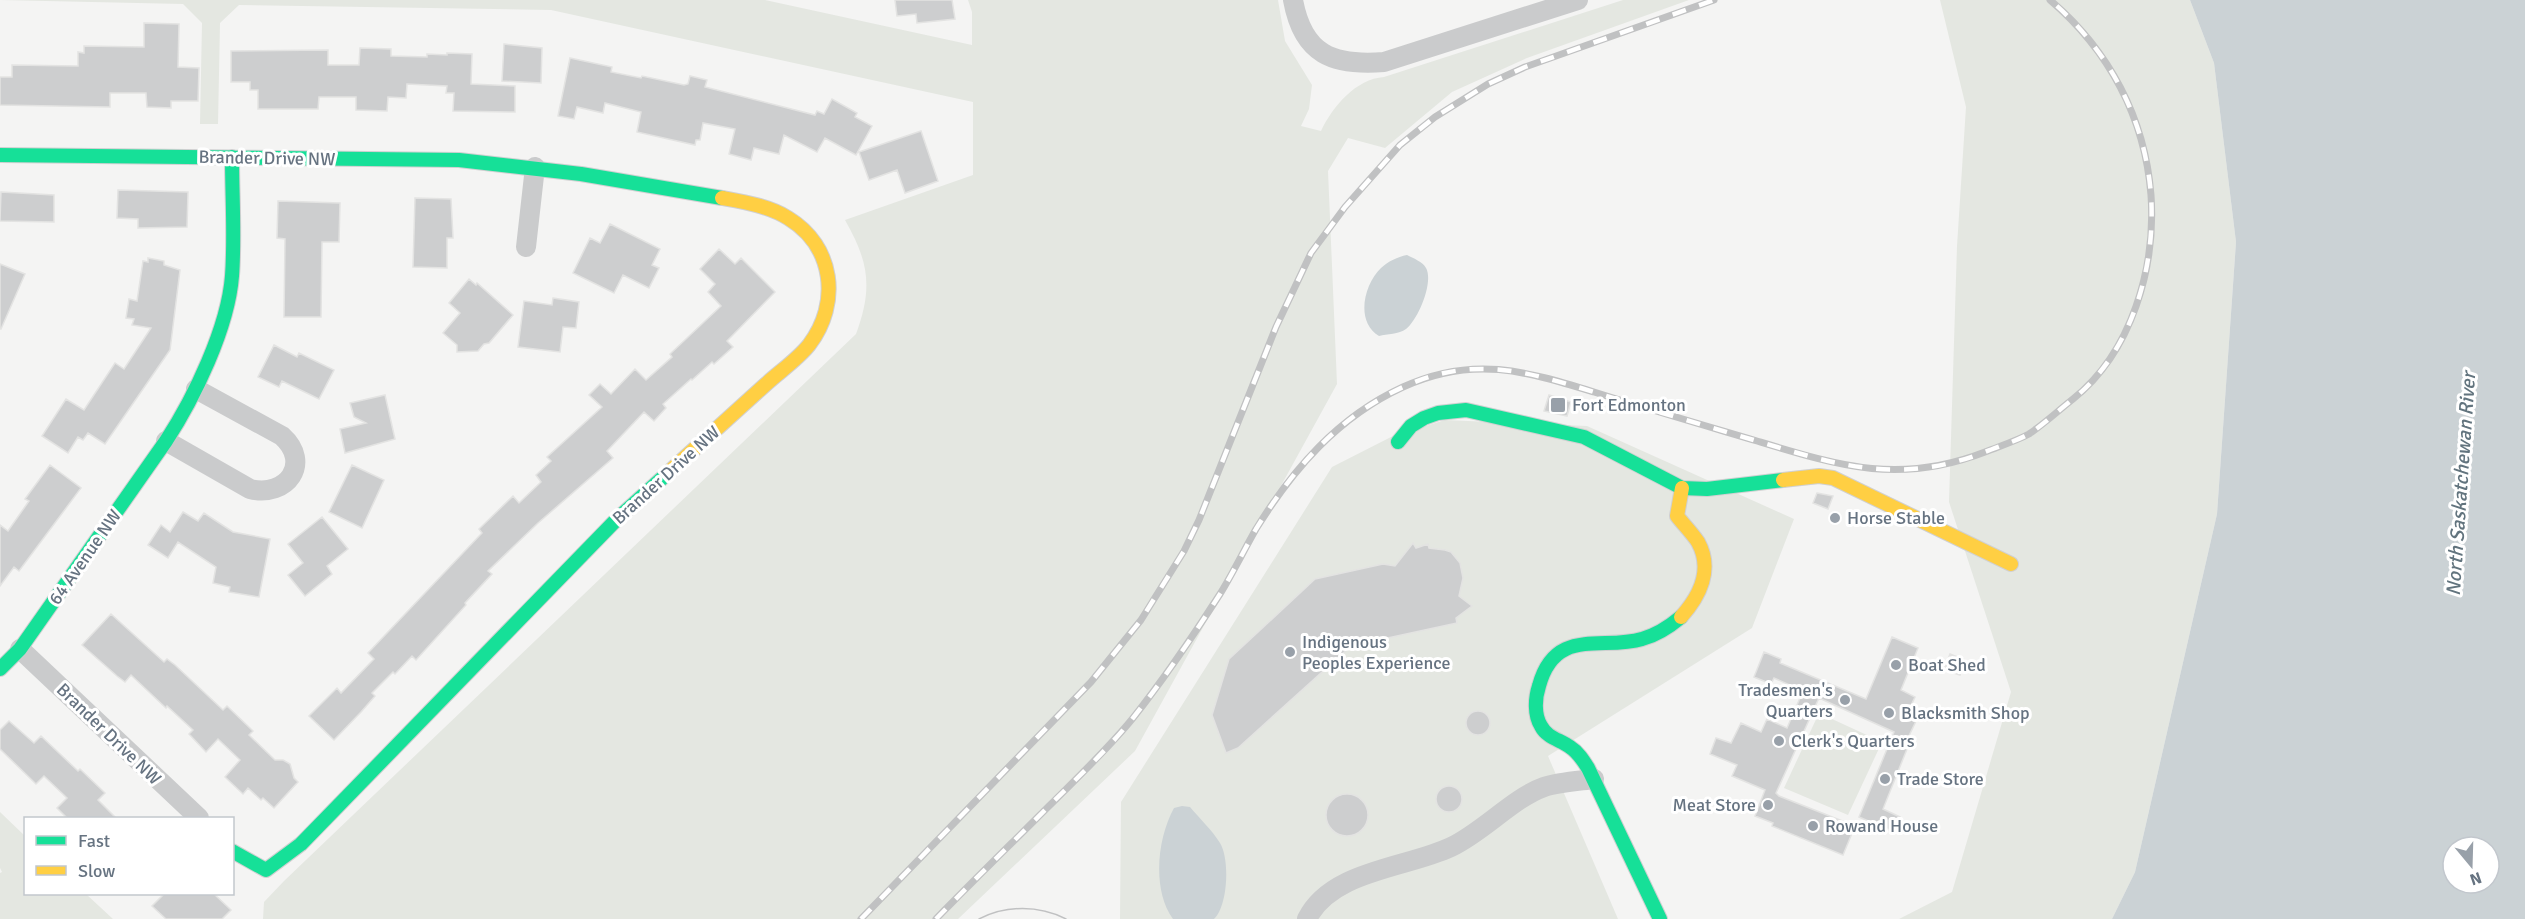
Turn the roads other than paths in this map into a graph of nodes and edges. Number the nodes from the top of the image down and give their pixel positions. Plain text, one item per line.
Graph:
1 (1293, 0) edge
2 (1578, 0) edge
3 (0, 155) edge
4 (232, 157) junction
5 (535, 167) junction
6 (526, 246) dead end
7 (196, 389) junction
8 (166, 441) junction
9 (1398, 442) dead end
10 (1682, 488) junction
11 (2011, 564) dead end
12 (20, 649) junction
13 (0, 669) edge
14 (1594, 779) junction
15 (197, 817) edge
16 (234, 851) edge
17 (1307, 919) edge
18 (1660, 919) edge

1 - 2 street
3 - 4 street, Brander Drive NW
4 - 5 street, Brander Drive NW
4 - 7 street, 64 Avenue NW
5 - 6 street
5 - 16 street, Brander Drive NW
7 - 8 street, 64 Avenue NW
7 - 8 street
8 - 12 street, 64 Avenue NW
9 - 10 street
10 - 11 street
10 - 14 street
12 - 13 street, 64 Avenue NW
12 - 15 street, Brander Drive NW
14 - 17 street
14 - 18 street

